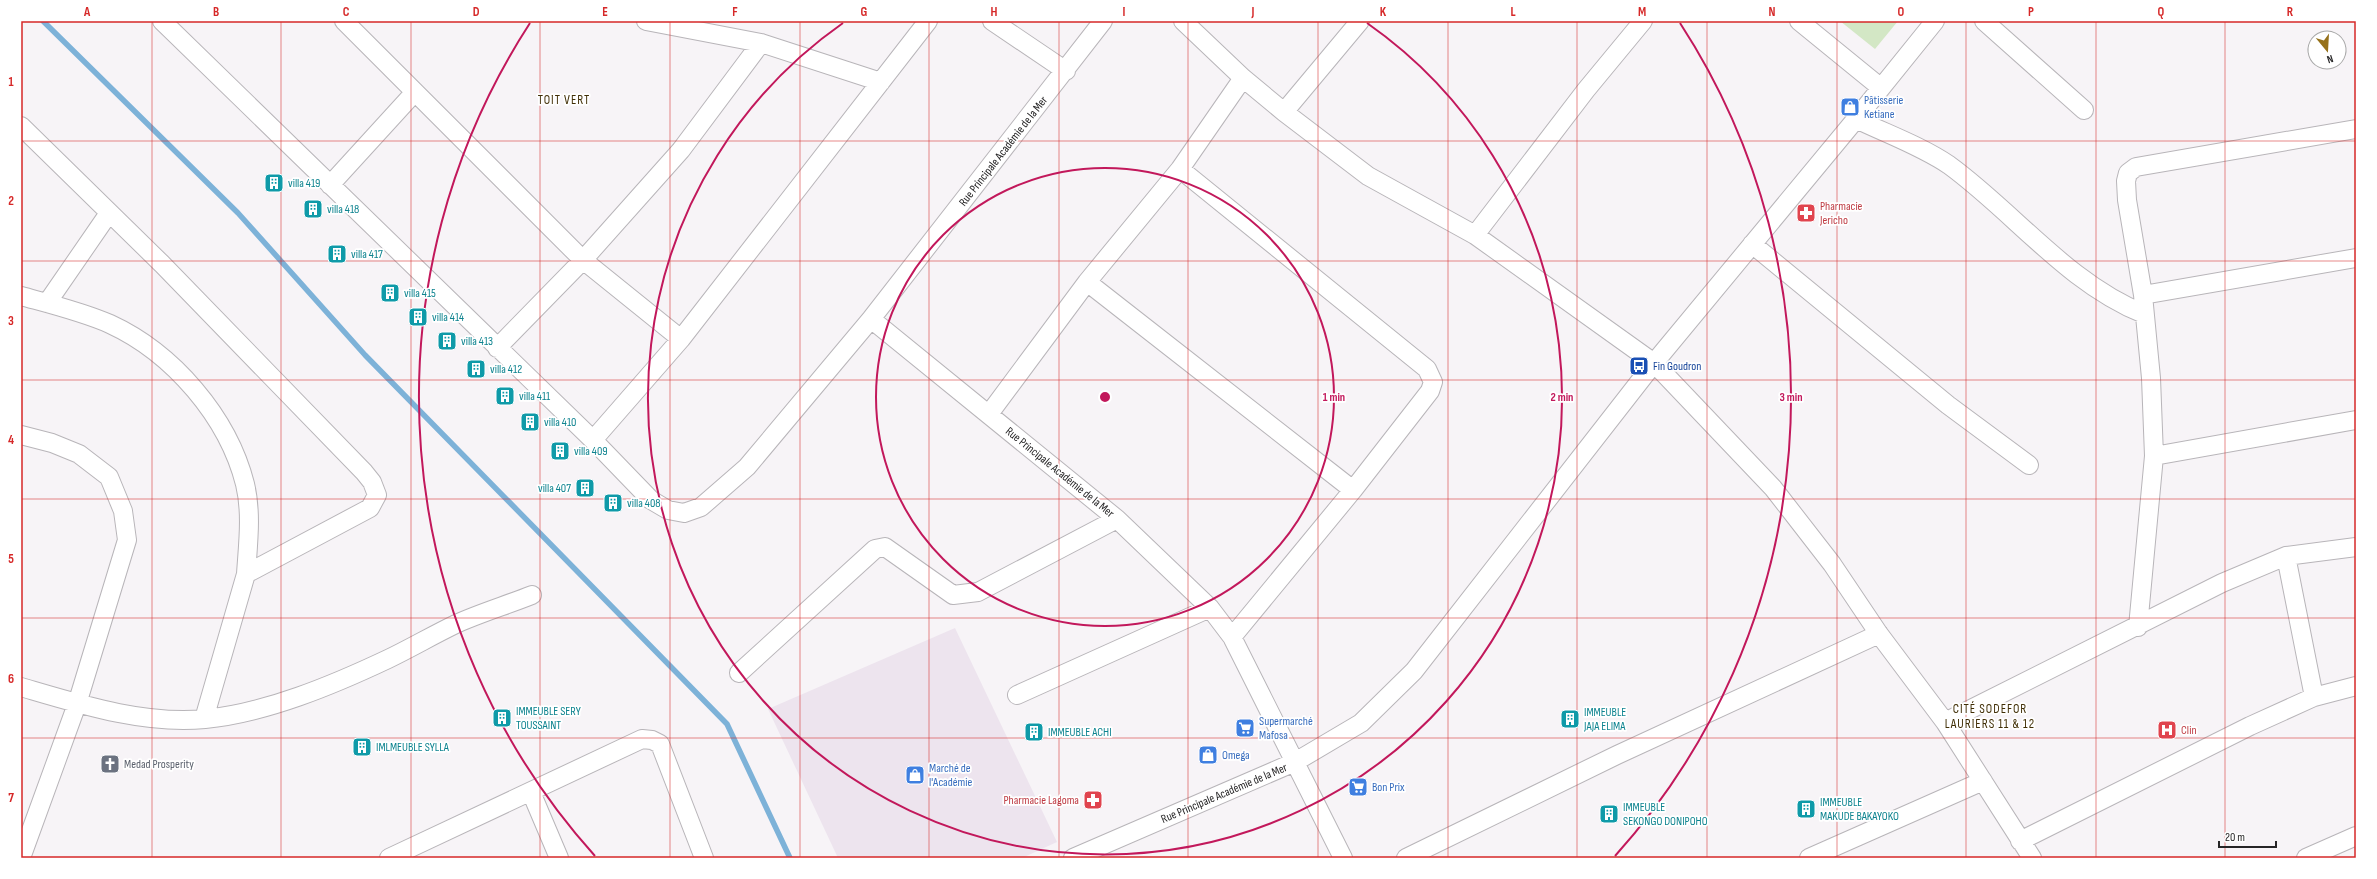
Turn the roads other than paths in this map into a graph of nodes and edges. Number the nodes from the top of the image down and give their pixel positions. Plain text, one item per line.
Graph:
1 (162, 21) edge
2 (344, 21) edge
3 (646, 21) edge
4 (928, 21) edge
5 (992, 21) edge
6 (1103, 21) edge
7 (1183, 21) edge
8 (1360, 21) edge
9 (1643, 21) edge
10 (1799, 21) edge
11 (1935, 21) edge
12 (1984, 21) edge
13 (761, 43) junction
14 (1066, 71) junction
15 (1243, 78) junction
16 (881, 82) junction
17 (1880, 87) junction
18 (414, 93) junction
19 (2084, 110) dead end
20 (1284, 112) junction
21 (1856, 119) junction
22 (21, 126) edge
23 (2356, 129) edge
24 (1180, 169) junction
25 (330, 185) junction
26 (109, 213) junction
27 (1475, 235) junction
28 (1752, 244) junction
29 (2356, 258) edge
30 (583, 260) junction
31 (1087, 282) junction
32 (2143, 295) junction
33 (21, 296) edge
34 (47, 303) junction
35 (2144, 314) junction
36 (871, 319) junction
37 (681, 339) junction
38 (497, 348) junction
39 (1654, 363) junction
40 (989, 414) junction
41 (2356, 420) edge
42 (21, 435) edge
43 (593, 440) junction
44 (2154, 456) junction
45 (2029, 465) dead end
46 (1353, 490) junction
47 (1117, 519) junction
48 (2356, 547) edge
49 (2286, 556) junction
50 (246, 574) junction
51 (532, 595) dead end
52 (1210, 608) junction
53 (2138, 627) junction
54 (1880, 634) junction
55 (1232, 636) junction
56 (739, 673) dead end
57 (2356, 686) edge
58 (21, 687) edge
59 (1017, 695) dead end
60 (2314, 697) junction
61 (78, 704) junction
62 (204, 719) junction
63 (1945, 722) junction
64 (1295, 762) junction
65 (1983, 781) junction
66 (531, 792) junction
67 (2356, 836) edge
68 (2020, 841) junction
69 (21, 858) edge
70 (389, 858) edge
71 (559, 858) edge
72 (704, 858) edge
73 (1073, 858) edge
74 (1343, 858) edge
75 (1406, 858) edge
76 (1809, 858) edge
77 (2032, 858) edge
78 (2306, 858) edge

1 - 25 street
2 - 18 street
3 - 13 street
4 - 16 street
5 - 14 street
6 - 14 street, Rue Principale Académie de la Mer
7 - 15 street
8 - 20 street
9 - 27 street
10 - 17 street
11 - 17 street
12 - 19 street
13 - 16 street
13 - 30 street
14 - 36 street, Rue Principale Académie de la Mer
15 - 20 street
15 - 24 street
16 - 37 street
17 - 21 street
18 - 25 street
18 - 30 street
20 - 27 street
21 - 28 street
21 - 35 street
22 - 26 street
23 - 32 street
24 - 31 street
24 - 46 street
25 - 38 street
26 - 34 street
26 - 50 street
27 - 39 street
28 - 39 street
28 - 45 street
29 - 32 street
30 - 37 street
30 - 38 street
31 - 40 street
31 - 46 street
32 - 35 street
33 - 34 street
34 - 50 street
35 - 44 street
36 - 40 street, Rue Principale Académie de la Mer
36 - 43 street
37 - 43 street
38 - 43 street
39 - 54 street
39 - 64 street
40 - 47 street, Rue Principale Académie de la Mer
41 - 44 street
42 - 61 street
44 - 53 street
46 - 55 street
47 - 52 street, Rue Principale Académie de la Mer
47 - 56 street
48 - 49 street
49 - 53 street
49 - 60 street
50 - 62 street
51 - 62 street
52 - 55 street, Rue Principale Académie de la Mer
52 - 59 street
53 - 63 street
54 - 63 street
54 - 75 street
55 - 64 street, Rue Principale Académie de la Mer
57 - 60 street
58 - 61 street
60 - 68 street
61 - 62 street
61 - 69 street
63 - 65 street
64 - 73 street, Rue Principale Académie de la Mer
64 - 74 street
65 - 68 street
65 - 76 street
66 - 70 street
66 - 71 street
66 - 72 street
67 - 78 street
68 - 77 street

